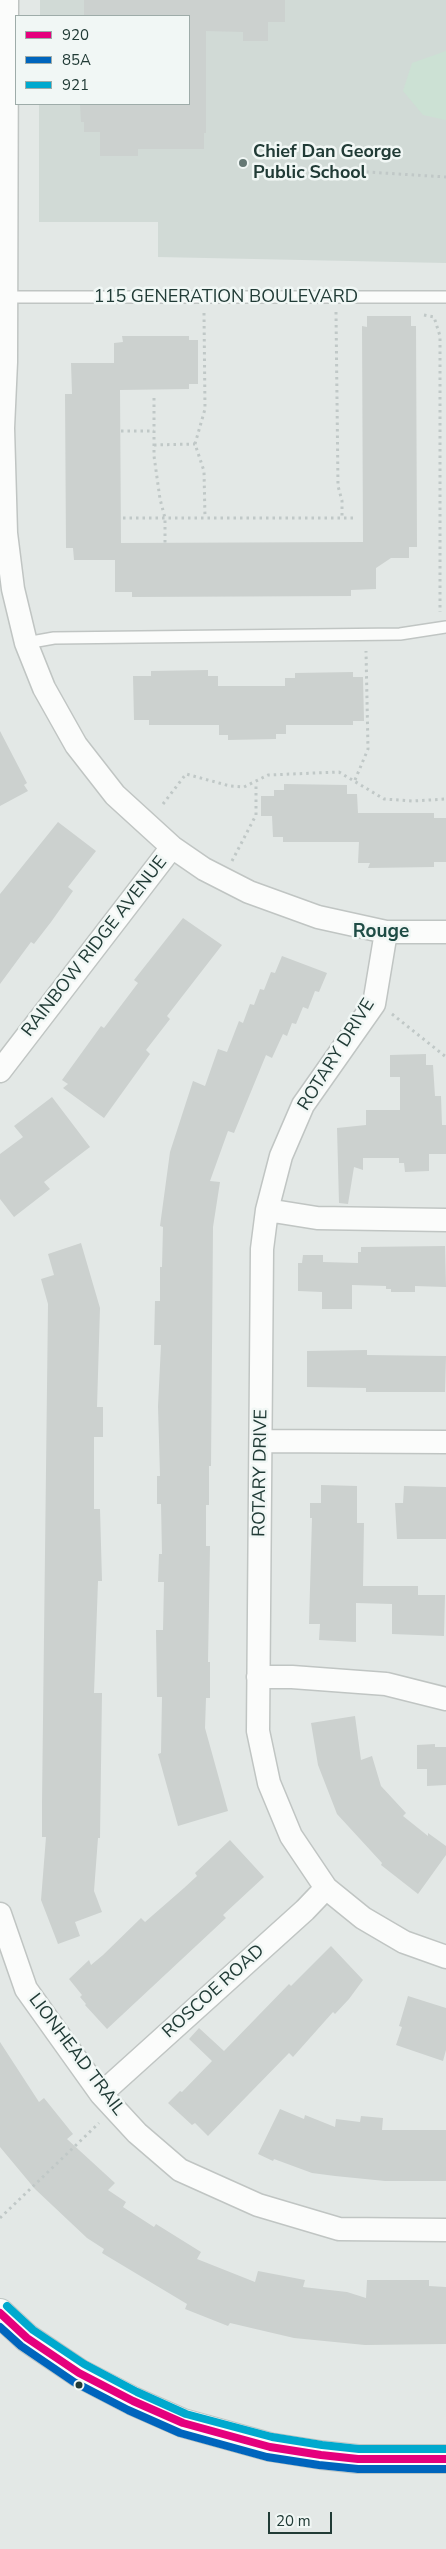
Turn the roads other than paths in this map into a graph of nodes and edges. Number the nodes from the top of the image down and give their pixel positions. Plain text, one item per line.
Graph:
1 (7, 0) edge
2 (6, 297) junction
3 (446, 297) edge
4 (446, 627) edge
5 (26, 643) junction
6 (172, 847) junction
7 (386, 932) junction
8 (446, 932) edge
9 (0, 1071) edge
10 (267, 1210) junction
11 (446, 1220) edge
12 (262, 1441) junction
13 (446, 1442) edge
14 (258, 1677) junction
15 (446, 1699) edge
16 (326, 1888) junction
17 (0, 1914) edge
18 (446, 1957) edge
19 (107, 2102) junction
20 (446, 2230) edge
21 (0, 2314) edge
22 (446, 2459) edge

1 - 2 street
2 - 3 lane, 115 GENERATION BOULEVARD
2 - 5 street
4 - 5 lane
5 - 6 street
6 - 7 street
6 - 9 street, RAINBOW RIDGE AVENUE
7 - 8 street
7 - 10 street, ROTARY DRIVE
10 - 11 street
10 - 12 street, ROTARY DRIVE
12 - 13 street
12 - 14 street, ROTARY DRIVE
14 - 15 street
14 - 16 street, ROTARY DRIVE
16 - 18 street, ROTARY DRIVE
16 - 19 street, ROSCOE ROAD
17 - 19 street, LIONHEAD TRAIL
19 - 20 street, LIONHEAD TRAIL
21 - 22 main road

